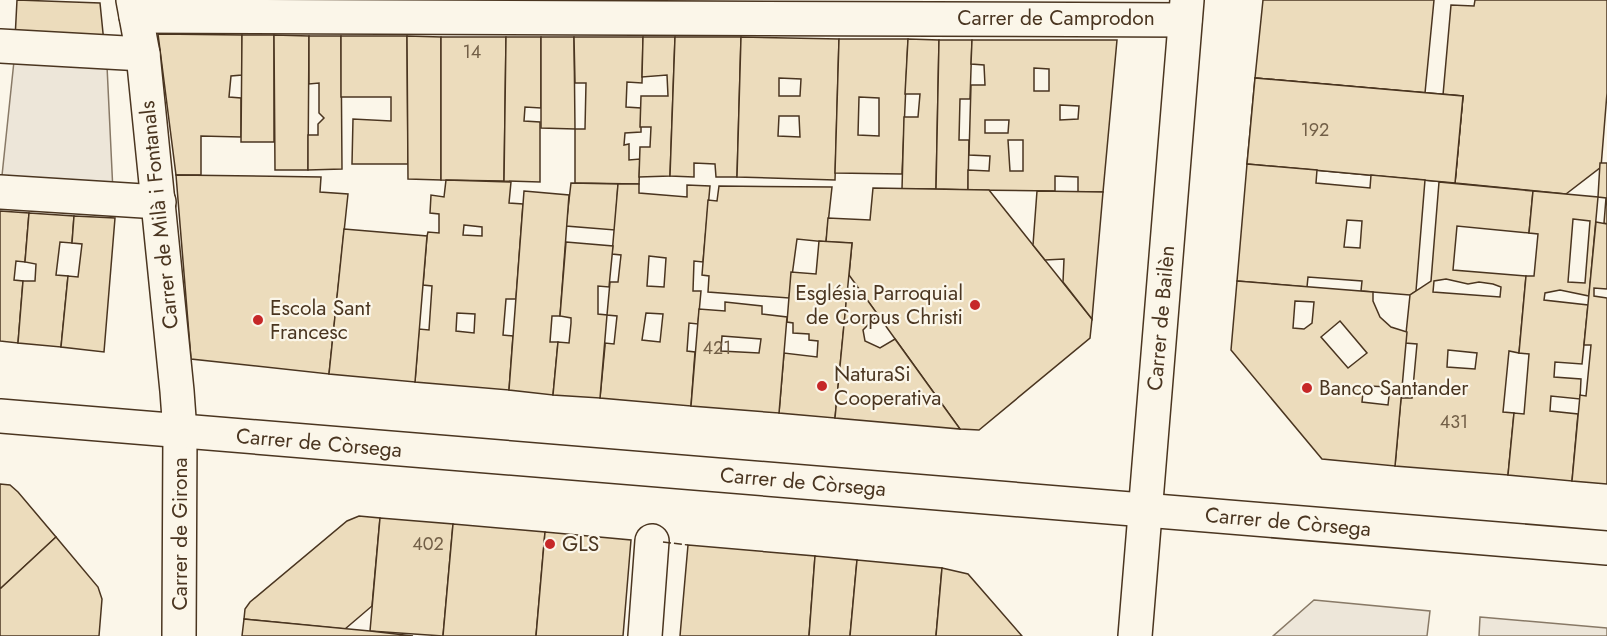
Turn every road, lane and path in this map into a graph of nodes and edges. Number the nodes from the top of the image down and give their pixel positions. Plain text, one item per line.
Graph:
1 (134, 8) edge
2 (1186, 10) edge
3 (0, 46) edge
4 (142, 54) junction
5 (0, 192) edge
6 (159, 202) junction
7 (0, 417) edge
8 (180, 432) junction
9 (1146, 510) junction
10 (652, 541) dead end
11 (1607, 548) edge
12 (179, 636) edge
13 (645, 636) edge
14 (1135, 636) edge

1 - 2 street, Carrer de Camprodon
1 - 4 street, Carrer de Milà i Fontanals
2 - 9 street, Carrer de Bailèn
3 - 4 street
4 - 6 street, Carrer de Milà i Fontanals
5 - 6 street
6 - 8 street, Carrer de Milà i Fontanals
7 - 8 street, Carrer de Còrsega
8 - 9 street, Carrer de Còrsega
8 - 12 street, Carrer de Girona
9 - 11 street, Carrer de Còrsega
9 - 14 street, Carrer de Bailèn
10 - 13 street

